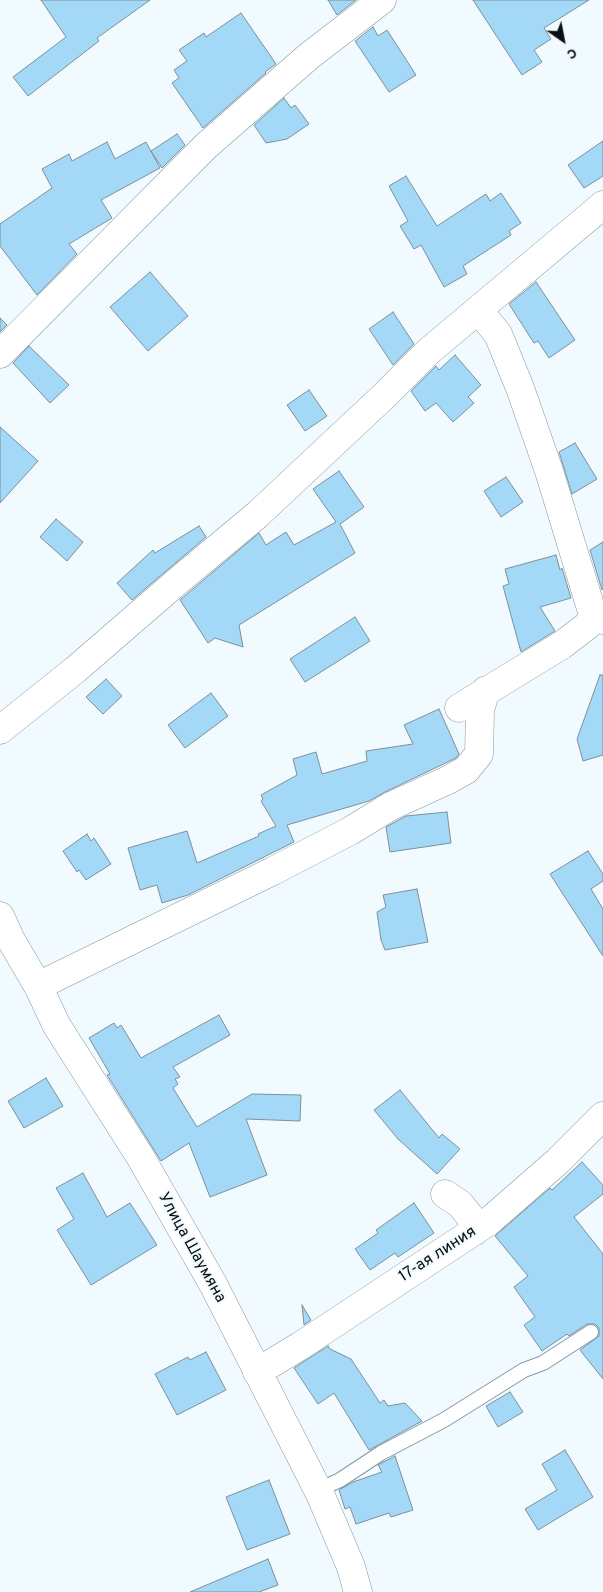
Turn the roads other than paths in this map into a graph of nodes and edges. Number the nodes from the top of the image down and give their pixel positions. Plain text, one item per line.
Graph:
1 (382, 0) edge
2 (603, 205) edge
3 (479, 311) junction
4 (0, 354) edge
5 (598, 618) edge
6 (486, 690) junction
7 (459, 708) dead end
8 (0, 730) edge
9 (0, 916) edge
10 (38, 986) junction
11 (603, 1116) edge
12 (445, 1194) dead end
13 (475, 1231) junction
14 (592, 1332) dead end
15 (257, 1372) junction
16 (318, 1490) junction
17 (358, 1592) edge

1 - 4 street
2 - 3 street
3 - 5 street
3 - 8 street
5 - 6 street
6 - 7 street
6 - 10 street
9 - 10 street, Улица Шаумяна
10 - 15 street, Улица Шаумяна
11 - 13 street, 17-ая линия
12 - 13 street
13 - 15 street, 17-ая линия
14 - 16 lane
15 - 16 street, Улица Шаумяна
16 - 17 street, Улица Шаумяна

